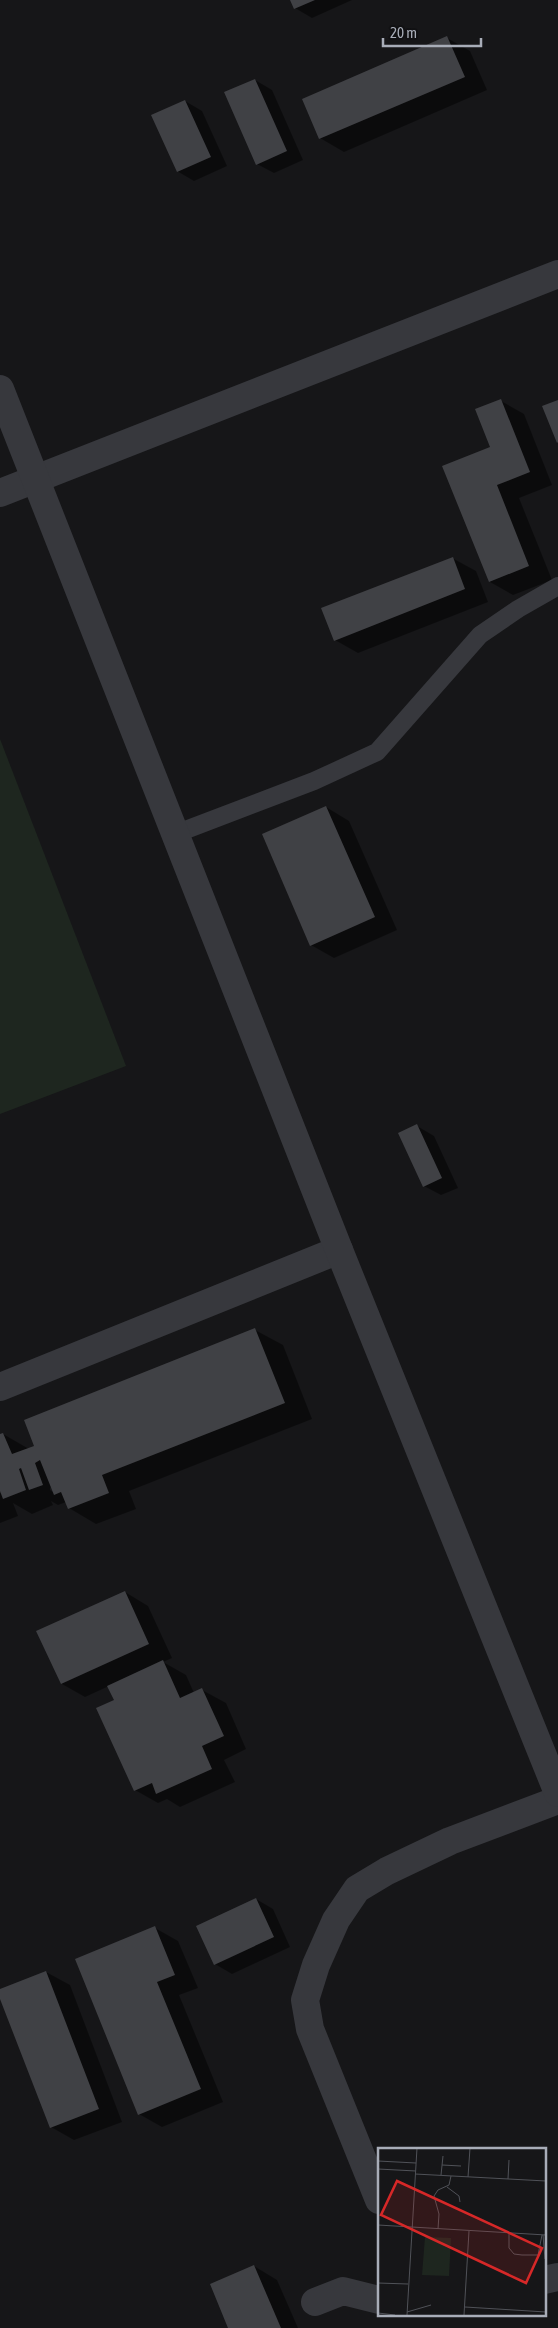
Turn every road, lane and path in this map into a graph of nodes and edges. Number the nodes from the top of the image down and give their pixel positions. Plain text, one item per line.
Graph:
1 (558, 274) edge
2 (0, 390) edge
3 (35, 480) junction
4 (0, 493) edge
5 (558, 586) edge
6 (175, 834) junction
7 (339, 1250) junction
8 (0, 1388) edge
9 (558, 1793) edge
10 (558, 1800) edge
11 (378, 2198) edge
12 (378, 2300) edge
13 (315, 2302) dead end

1 - 3 street
2 - 3 street
3 - 4 street
3 - 6 street
5 - 6 lane
6 - 7 street
7 - 8 street
7 - 9 street
10 - 11 street
12 - 13 street

